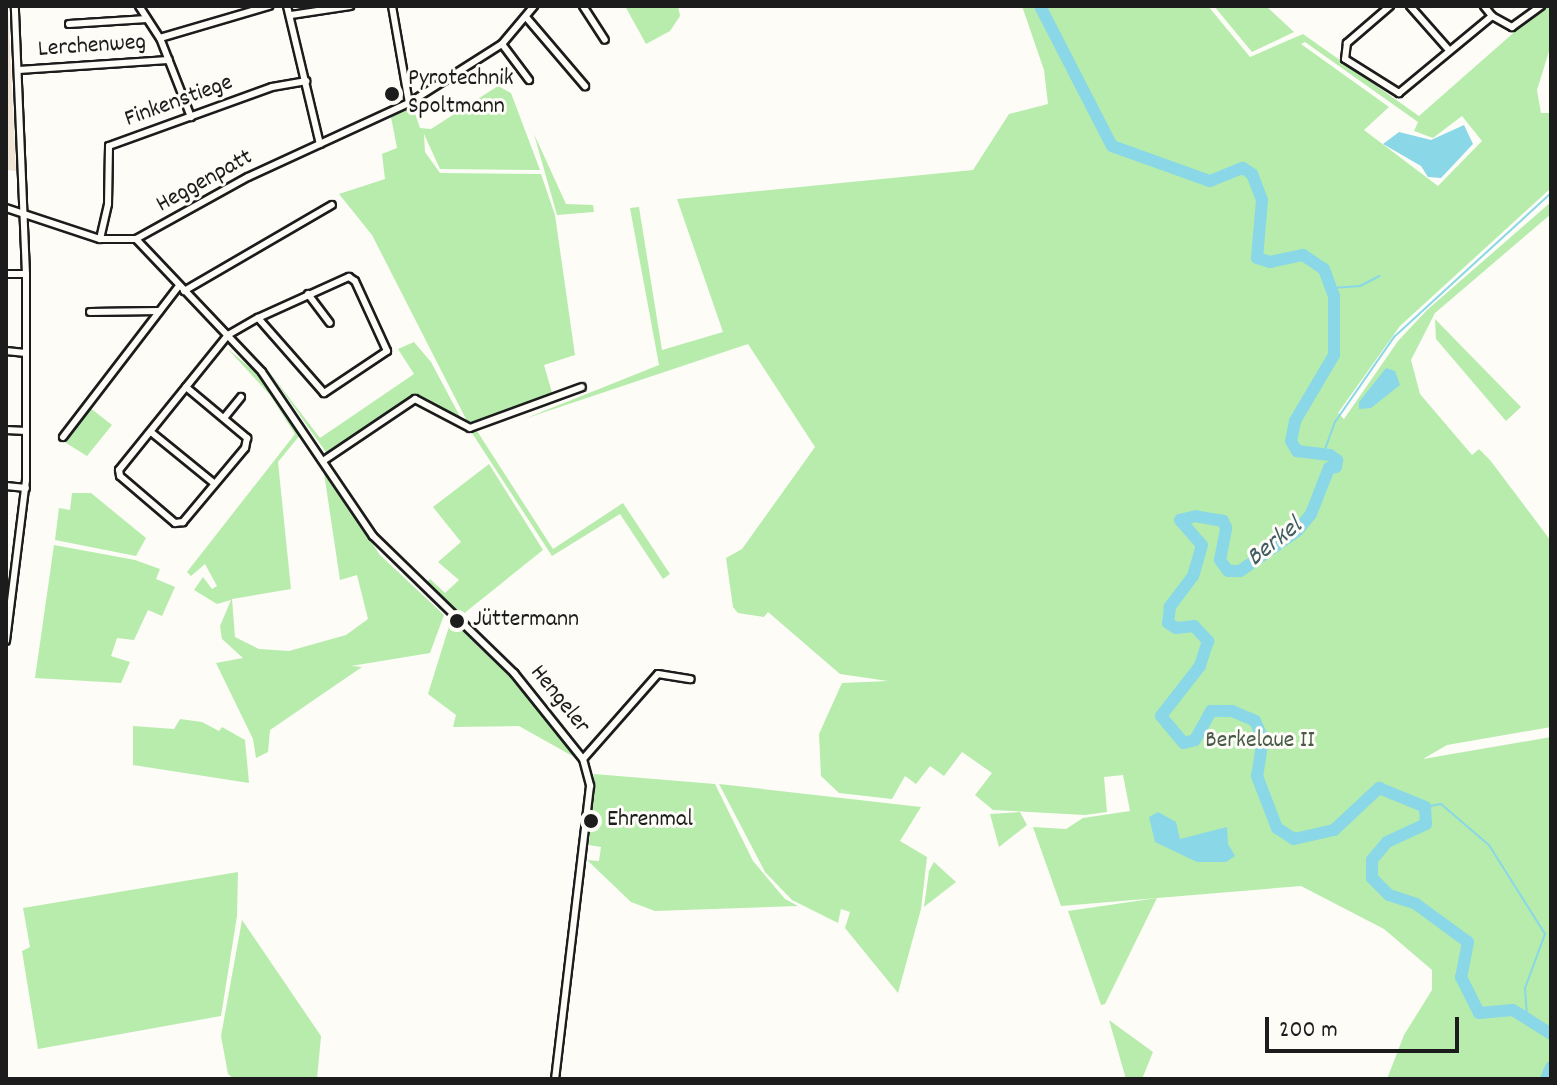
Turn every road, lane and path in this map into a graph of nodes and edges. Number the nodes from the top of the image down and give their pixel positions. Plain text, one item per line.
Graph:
1 (15, 6) edge
2 (139, 6) edge
3 (269, 6) edge
4 (287, 6) edge
5 (350, 6) edge
6 (392, 6) edge
7 (534, 6) edge
8 (583, 6) edge
9 (1390, 6) edge
10 (1410, 6) edge
11 (1484, 6) edge
12 (1541, 6) edge
13 (291, 15) junction
14 (1492, 16) junction
15 (526, 17) junction
16 (147, 19) junction
17 (69, 24) dead end
18 (160, 38) junction
19 (605, 40) dead end
20 (502, 44) junction
21 (1448, 49) junction
22 (169, 60) junction
23 (18, 70) junction
24 (529, 80) dead end
25 (306, 81) junction
26 (585, 86) dead end
27 (409, 103) junction
28 (191, 117) junction
29 (320, 144) junction
30 (332, 205) dead end
31 (6, 208) edge
32 (24, 214) junction
33 (100, 239) junction
34 (136, 239) junction
35 (6, 274) edge
36 (26, 274) junction
37 (182, 289) junction
38 (308, 294) junction
39 (159, 311) junction
40 (90, 312) dead end
41 (258, 318) junction
42 (330, 323) dead end
43 (228, 335) junction
44 (6, 351) edge
45 (26, 353) junction
46 (186, 387) junction
47 (582, 387) dead end
48 (241, 397) dead end
49 (224, 418) junction
50 (6, 430) edge
51 (26, 431) junction
52 (151, 432) junction
53 (63, 437) dead end
54 (323, 461) junction
55 (215, 484) junction
56 (6, 486) edge
57 (26, 488) junction
58 (6, 641) edge
59 (691, 679) dead end
60 (583, 759) junction
61 (555, 1079) edge

1 - 23 street
2 - 16 street
3 - 18 street, Lerchenweg
4 - 13 street
5 - 13 street
6 - 27 street
7 - 15 street, Heggenpatt
8 - 19 street
9 - 21 street
10 - 21 street
11 - 14 street
12 - 14 street
13 - 25 street
14 - 21 street
15 - 20 street, Heggenpatt
15 - 26 street
16 - 17 street
16 - 18 street
18 - 22 street
20 - 24 street
20 - 27 street, Heggenpatt
22 - 23 street, Lerchenweg
22 - 28 street
23 - 32 street
25 - 28 street, Finkenstiege
25 - 29 street
27 - 29 street, Heggenpatt
28 - 33 street, Finkenstiege
29 - 34 street, Heggenpatt
30 - 37 street
31 - 32 street
32 - 33 street
32 - 36 street
33 - 34 street
34 - 37 street, Hengeler
35 - 36 street
36 - 45 street
37 - 39 street
37 - 43 street, Hengeler
38 - 41 street
38 - 41 street
38 - 42 street
39 - 40 street
39 - 53 street
41 - 43 street
43 - 46 street
43 - 54 street, Hengeler
44 - 45 street
45 - 51 street
46 - 49 street
46 - 52 street
47 - 54 street
48 - 49 street
49 - 55 street
50 - 51 street
51 - 57 street
52 - 55 street
52 - 55 street
54 - 60 street, Hengeler
56 - 57 street
57 - 58 street
59 - 60 street
60 - 61 street, Hengeler

